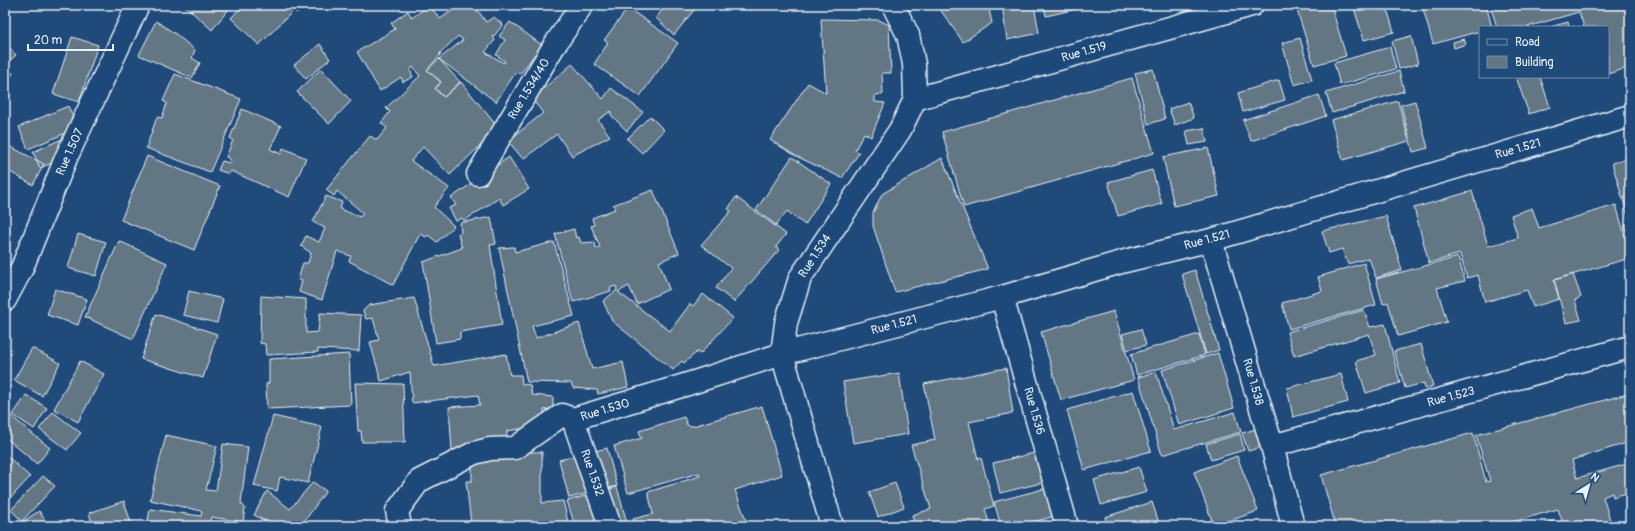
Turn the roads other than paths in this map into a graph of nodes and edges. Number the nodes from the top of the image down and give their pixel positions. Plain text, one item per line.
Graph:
1 (138, 5) edge
2 (582, 5) edge
3 (893, 5) edge
4 (1252, 5) edge
5 (915, 99) junction
6 (1630, 116) edge
7 (478, 174) dead end
8 (1211, 240) junction
9 (1002, 297) junction
10 (5, 300) edge
11 (1630, 347) edge
12 (782, 354) junction
13 (573, 419) junction
14 (1272, 446) junction
15 (400, 526) edge
16 (610, 526) edge
17 (832, 526) edge
18 (1067, 526) edge
19 (1293, 526) edge

1 - 10 street, Rue 1.507
2 - 7 street, Rue 1.534/40
3 - 5 street, Rue 1.534
4 - 5 street, Rue 1.519
5 - 12 street, Rue 1.534
6 - 8 street, Rue 1.521
8 - 9 street, Rue 1.521
8 - 14 street, Rue 1.538
9 - 12 street, Rue 1.521
9 - 18 street, Rue 1.536
11 - 14 street, Rue 1.523
12 - 13 street, Rue 1.530
12 - 17 street, Rue 1.534
13 - 15 street, Rue 1.530
13 - 16 street, Rue 1.532
14 - 19 street, Rue 1.538

